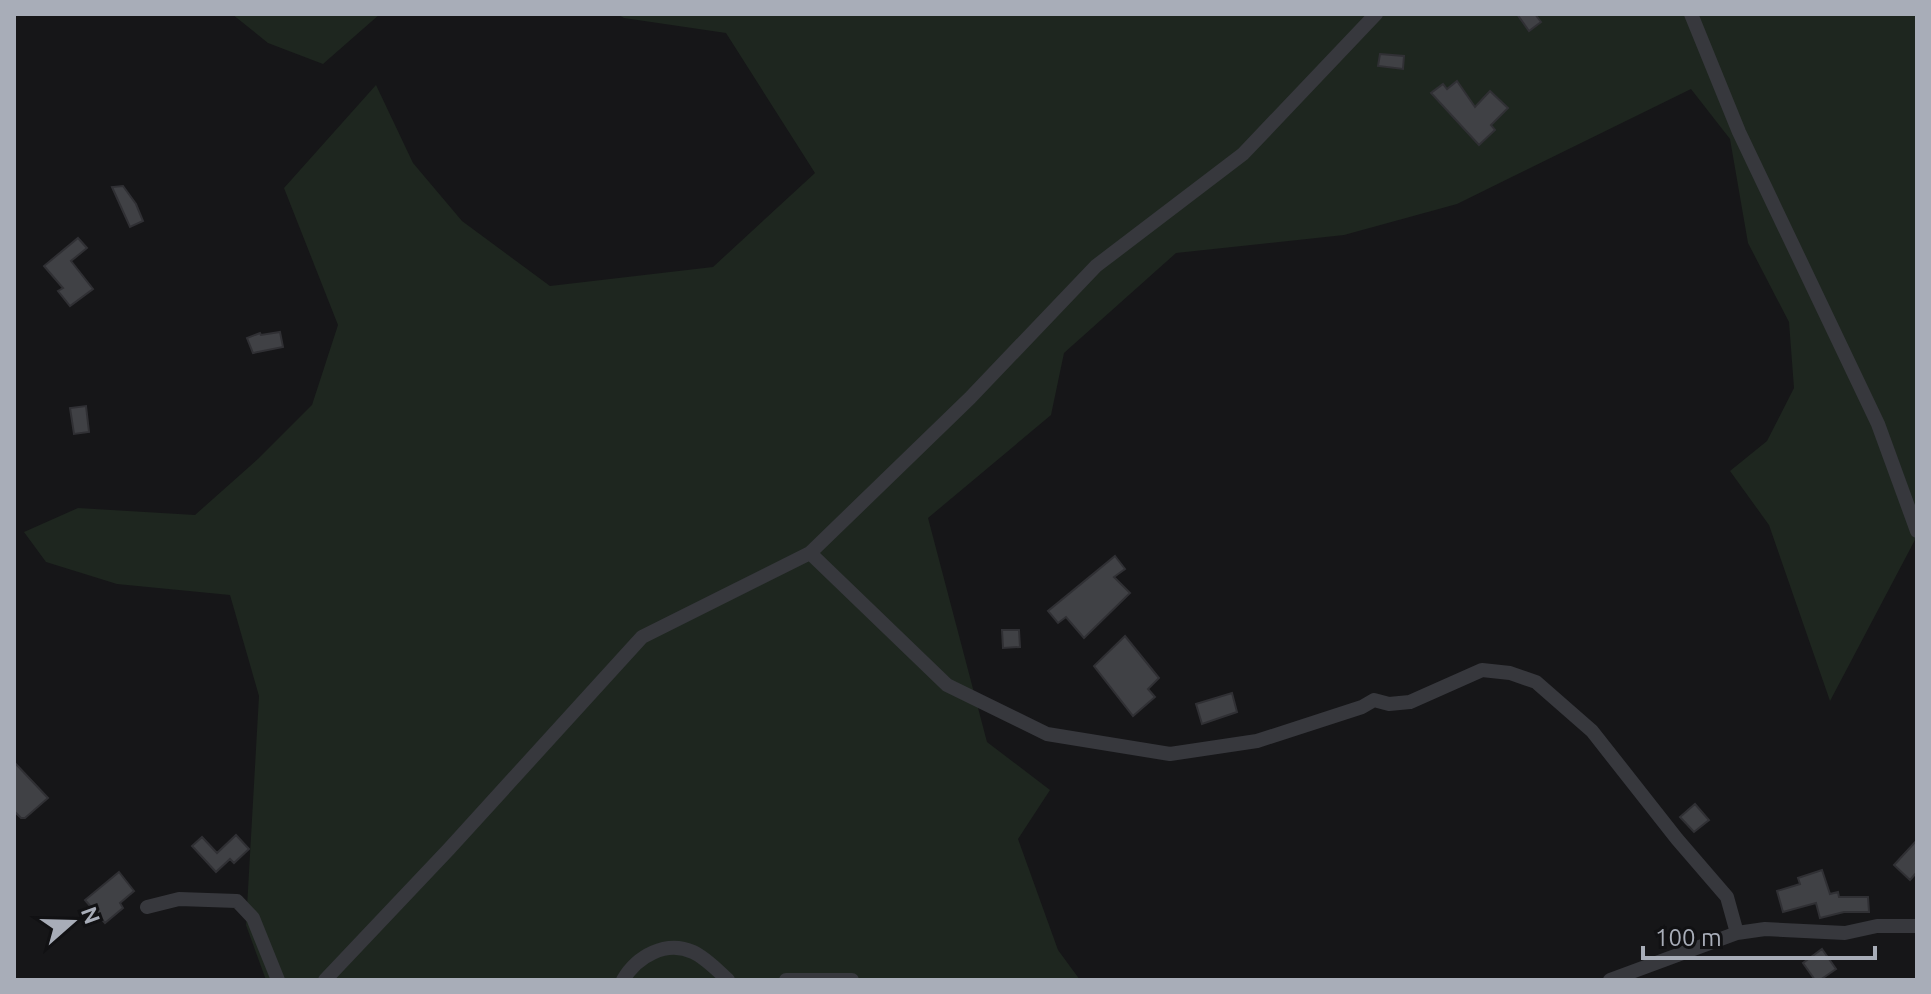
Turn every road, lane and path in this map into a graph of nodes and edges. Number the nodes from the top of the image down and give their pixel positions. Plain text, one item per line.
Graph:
1 (1376, 14) edge
2 (1691, 14) edge
3 (1917, 531) edge
4 (810, 553) junction
5 (147, 907) dead end
6 (1917, 926) edge
7 (1737, 933) junction
8 (278, 980) edge
9 (325, 980) edge
10 (623, 980) edge
11 (728, 980) edge
12 (786, 980) edge
13 (852, 980) edge
14 (1610, 980) edge

1 - 4 street
2 - 3 street
4 - 7 street
4 - 9 street
5 - 8 street
6 - 7 street
7 - 14 street
10 - 11 street
12 - 13 street

